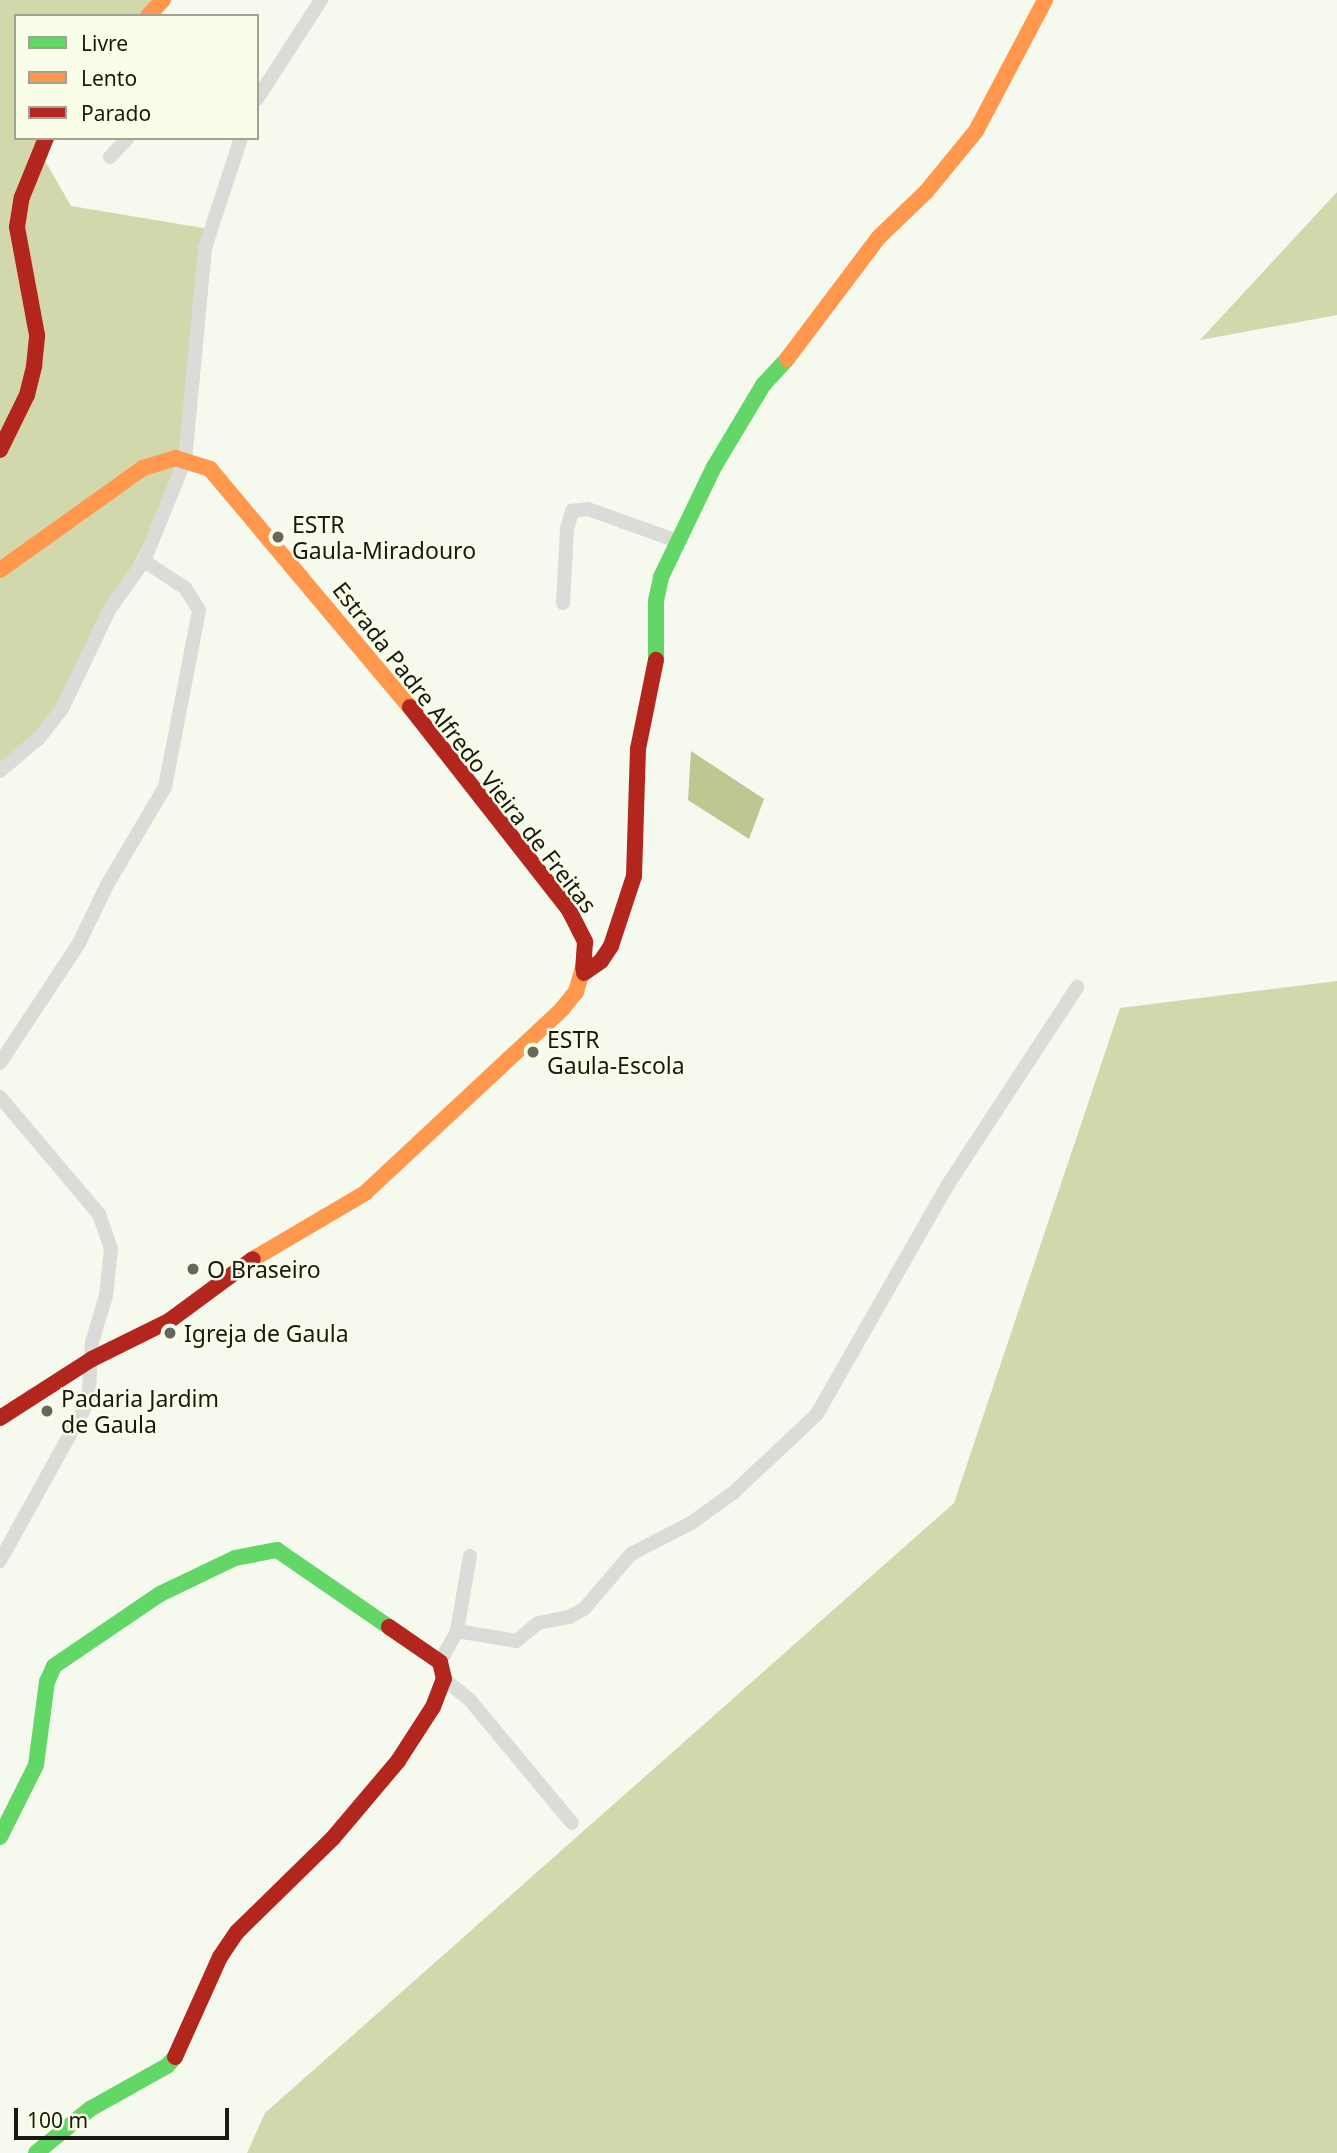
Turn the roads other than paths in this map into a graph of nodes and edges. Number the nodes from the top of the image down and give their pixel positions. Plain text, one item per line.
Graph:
1 (163, 0) edge
2 (321, 0) edge
3 (1045, 0) edge
4 (150, 14) edge
5 (259, 90) edge
6 (45, 140) edge
7 (126, 140) edge
8 (241, 140) edge
9 (110, 157) dead end
10 (0, 450) edge
11 (184, 460) junction
12 (677, 541) junction
13 (144, 561) junction
14 (0, 570) edge
15 (563, 603) dead end
16 (0, 771) edge
17 (584, 973) junction
18 (1077, 987) dead end
19 (0, 1063) edge
20 (0, 1097) edge
21 (92, 1359) junction
22 (0, 1418) edge
23 (470, 1556) dead end
24 (0, 1561) edge
25 (457, 1631) junction
26 (440, 1662) junction
27 (444, 1679) junction
28 (572, 1823) dead end
29 (0, 1837) edge
30 (37, 2153) edge

1 - 4 street
2 - 5 street
3 - 12 street
6 - 10 street
7 - 9 street
8 - 11 street
11 - 13 street
11 - 14 street
11 - 17 street, Estrada Padre Alfredo Vieira de Freitas
12 - 15 street
12 - 17 street
13 - 16 street
13 - 19 street
17 - 21 street
18 - 25 street
20 - 21 street
21 - 22 street
21 - 24 street
23 - 25 street
25 - 26 street
26 - 27 street
26 - 29 street
27 - 28 street
27 - 30 street

